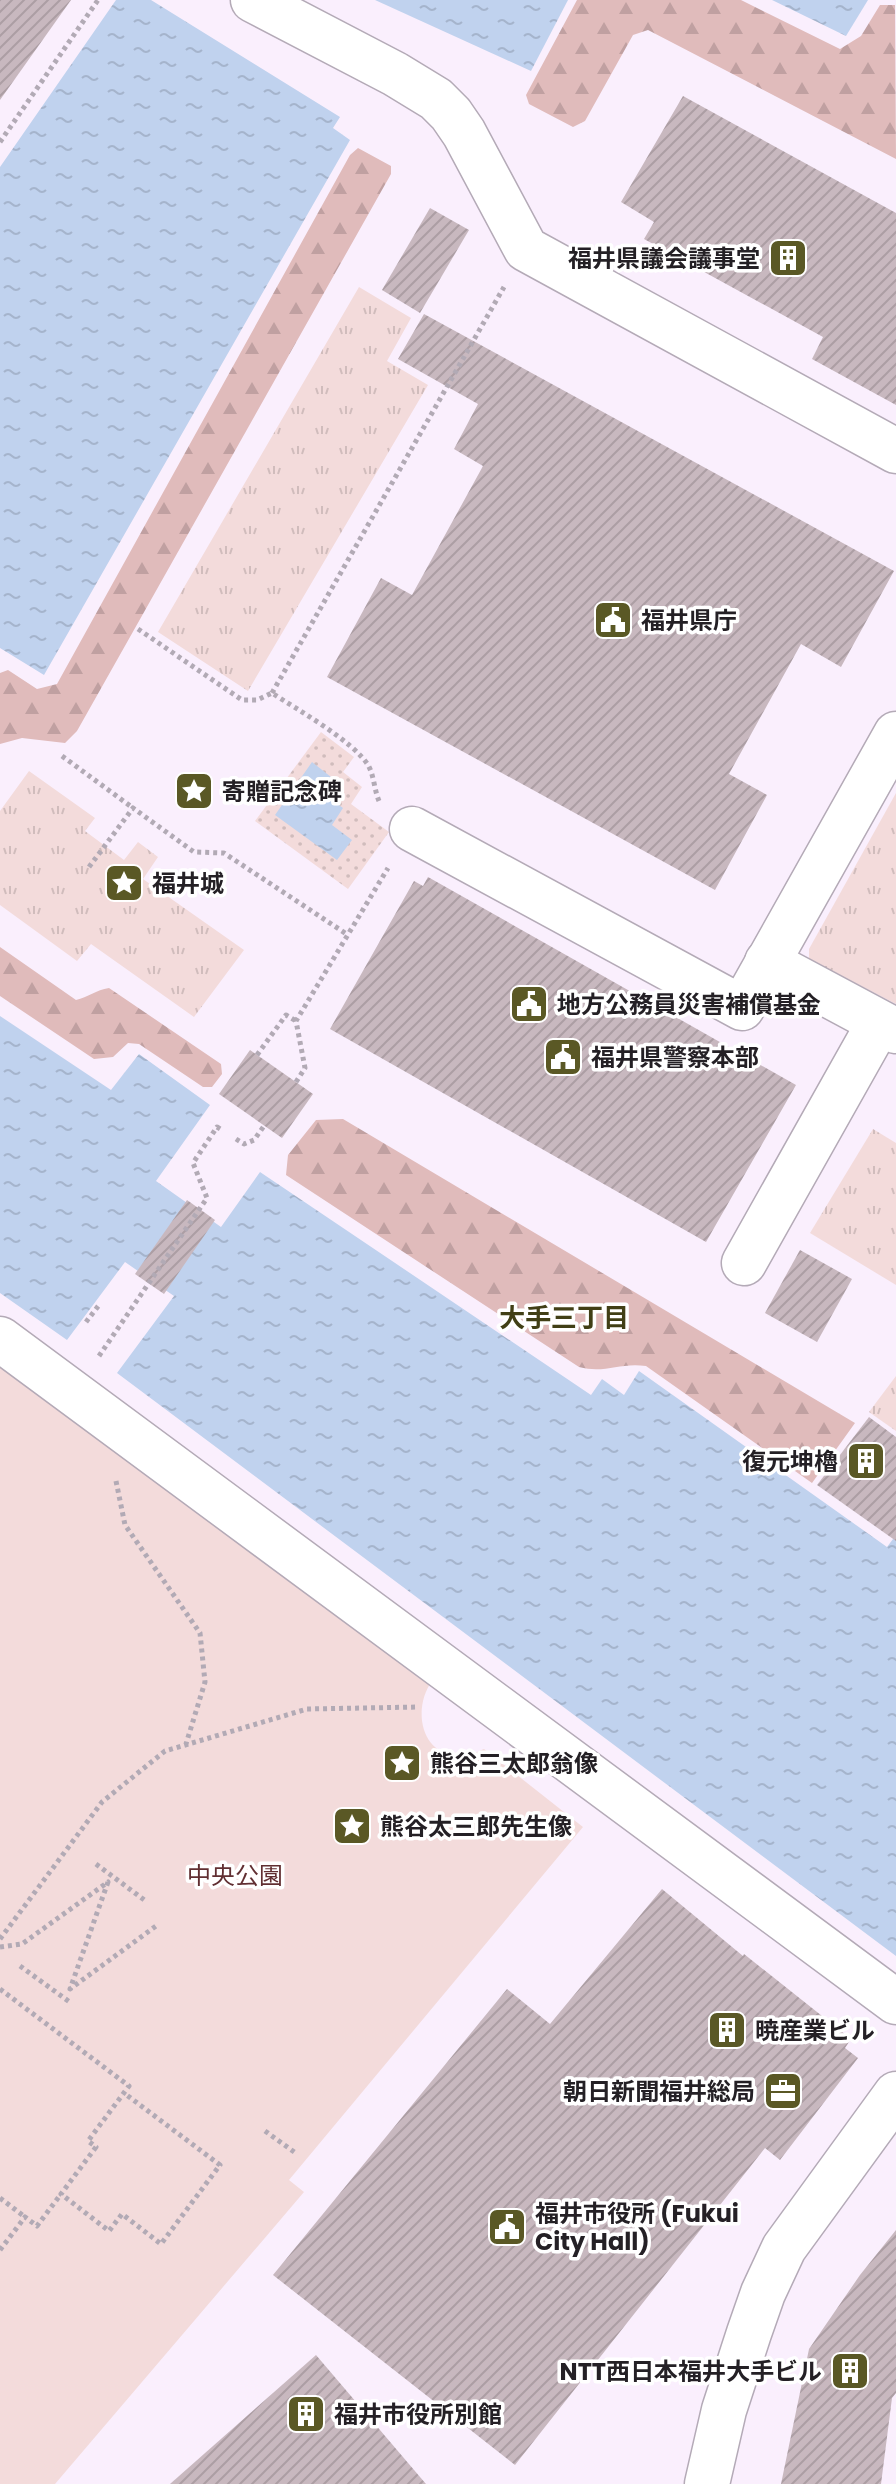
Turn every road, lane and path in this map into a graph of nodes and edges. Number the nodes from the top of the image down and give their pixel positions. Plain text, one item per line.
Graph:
1 (98, 0) edge
2 (253, 0) edge
3 (0, 142) edge
4 (526, 249) junction
5 (896, 451) edge
6 (138, 629) dead end
7 (272, 693) junction
8 (896, 734) edge
9 (62, 756) dead end
10 (133, 808) junction
11 (412, 829) junction
12 (89, 867) dead end
13 (348, 935) junction
14 (767, 962) junction
15 (296, 1021) junction
16 (887, 1027) edge
17 (257, 1055) dead end
18 (296, 1082) dead end
19 (264, 1126) dead end
20 (222, 1130) dead end
21 (236, 1139) dead end
22 (744, 1263) dead end
23 (99, 1305) dead end
24 (86, 1322) dead end
25 (0, 1339) edge
26 (72, 1392) junction
27 (128, 1434) junction
28 (472, 1689) junction
29 (185, 1745) junction
30 (96, 1864) dead end
31 (147, 1902) dead end
32 (156, 1926) dead end
33 (0, 1939) edge
34 (0, 1947) edge
35 (20, 1966) dead end
36 (0, 1989) edge
37 (896, 2002) edge
38 (71, 2003) dead end
39 (124, 2093) junction
40 (896, 2094) edge
41 (265, 2131) dead end
42 (297, 2154) dead end
43 (61, 2194) junction
44 (0, 2198) edge
45 (25, 2217) junction
46 (0, 2250) edge
47 (707, 2484) edge

1 - 3 path
2 - 4 street
4 - 5 street
4 - 7 path
6 - 7 path
7 - 11 path
8 - 14 street
9 - 10 path
10 - 12 path
10 - 13 path
11 - 13 path
11 - 14 street
13 - 15 path
14 - 16 street
15 - 17 path
15 - 18 path
16 - 22 street
19 - 21 path
20 - 26 path
23 - 24 path
25 - 26 street
26 - 27 street
27 - 28 street
27 - 29 path
28 - 29 path
28 - 37 street
29 - 33 path
30 - 31 path
32 - 34 path
35 - 38 path
36 - 39 path
39 - 43 path
39 - 43 path
40 - 47 street
41 - 42 path
43 - 45 path
44 - 45 path
45 - 46 path

